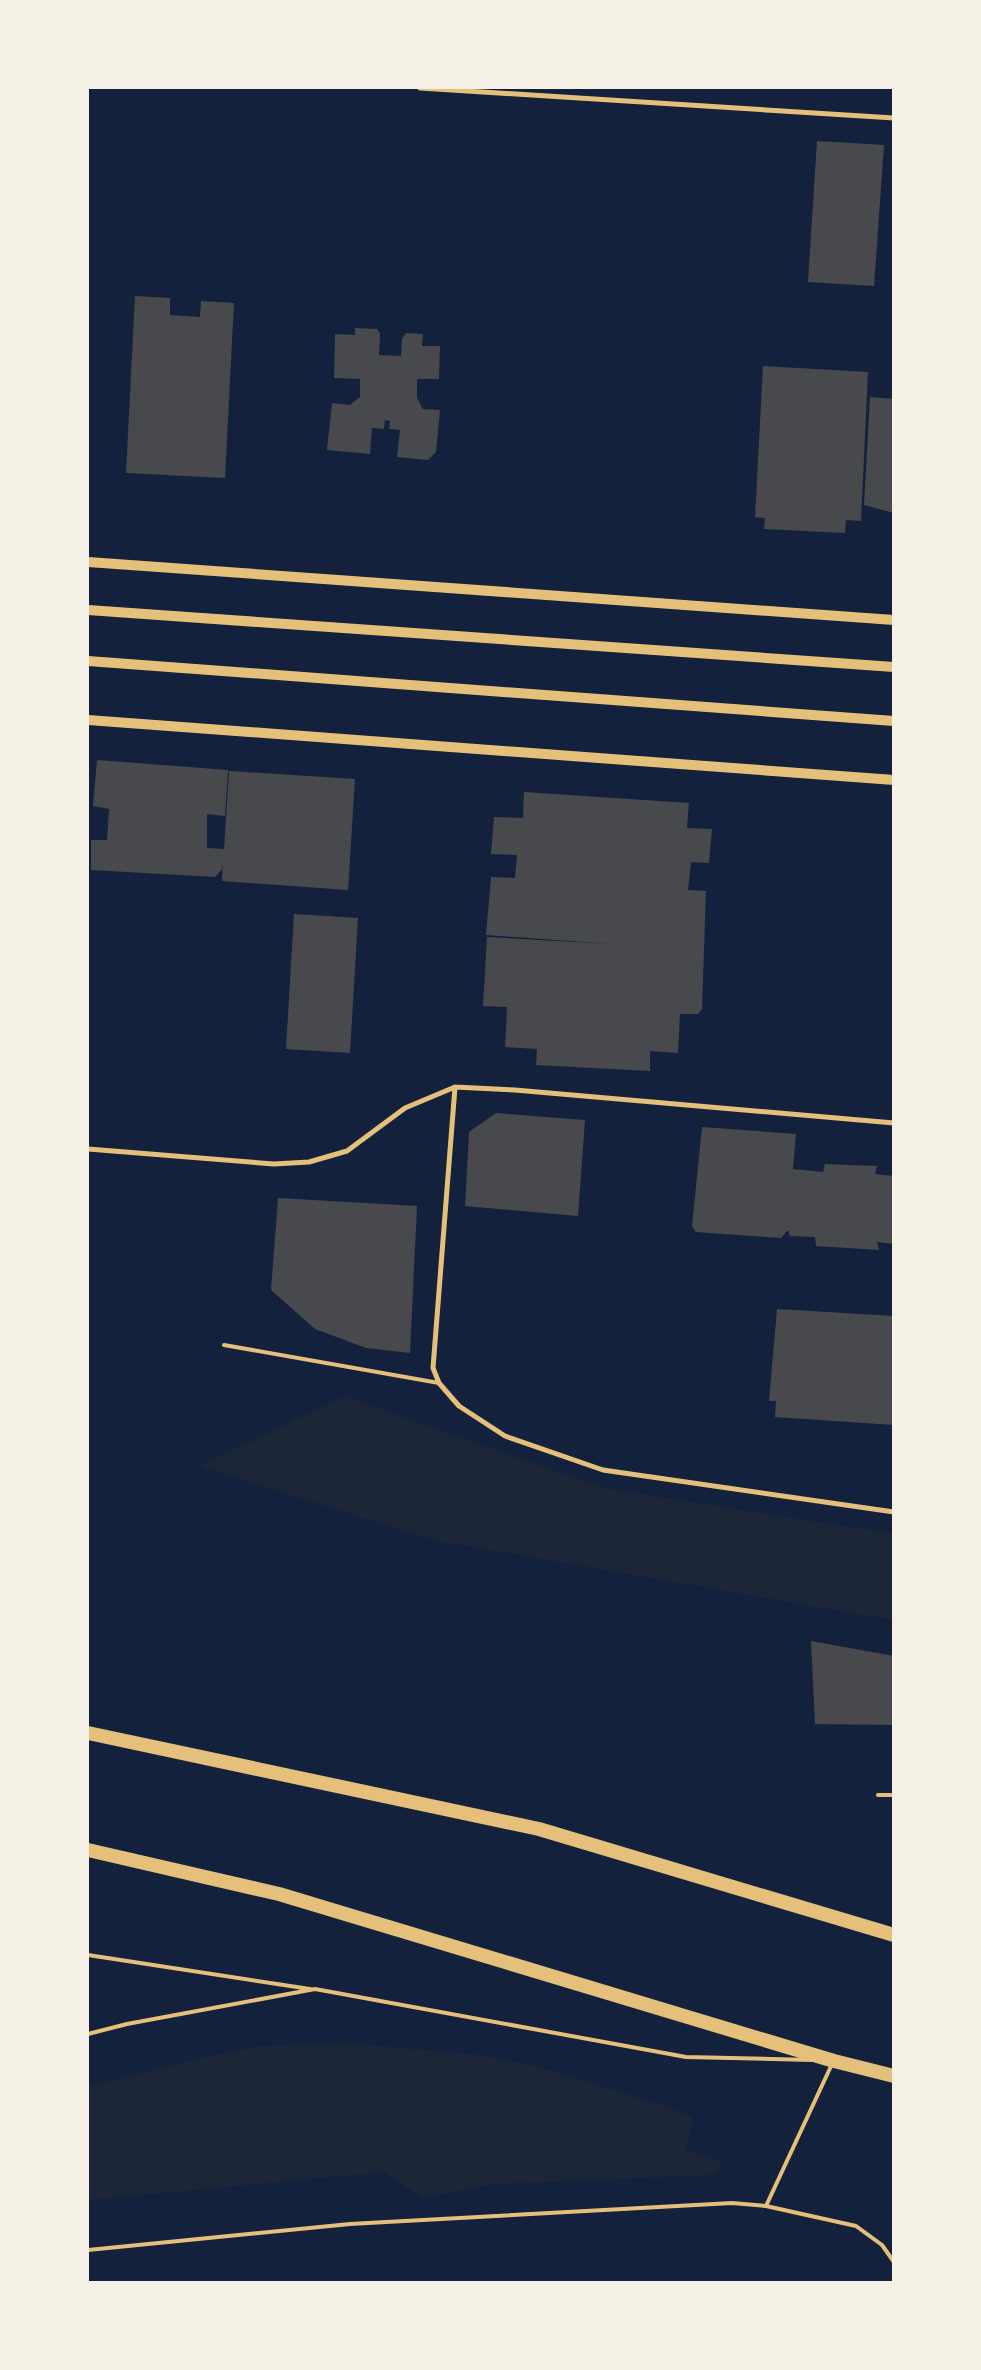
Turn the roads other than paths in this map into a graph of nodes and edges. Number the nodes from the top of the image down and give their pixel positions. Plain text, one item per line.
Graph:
1 (420, 88) edge
2 (894, 118) edge
3 (88, 562) edge
4 (88, 610) edge
5 (894, 620) edge
6 (88, 661) edge
7 (894, 667) edge
8 (88, 720) edge
9 (894, 720) edge
10 (894, 780) edge
11 (455, 1087) junction
12 (894, 1123) edge
13 (88, 1148) edge
14 (224, 1345) dead end
15 (439, 1383) junction
16 (894, 1512) edge
17 (88, 1733) edge
18 (878, 1795) dead end
19 (894, 1795) edge
20 (88, 1850) edge
21 (894, 1935) edge
22 (88, 1955) edge
23 (315, 1989) junction
24 (88, 2034) edge
25 (834, 2061) junction
26 (894, 2076) edge
27 (766, 2206) junction
28 (88, 2250) edge
29 (894, 2262) edge

1 - 2 street
3 - 5 main road
4 - 7 main road
6 - 9 main road
8 - 10 main road
11 - 12 street
11 - 13 street
11 - 15 street
14 - 15 lane
15 - 16 street
17 - 21 highway
18 - 19 lane
20 - 25 highway
22 - 23 lane
23 - 24 lane
23 - 25 lane
25 - 26 highway
25 - 27 lane
27 - 28 lane
27 - 29 lane

